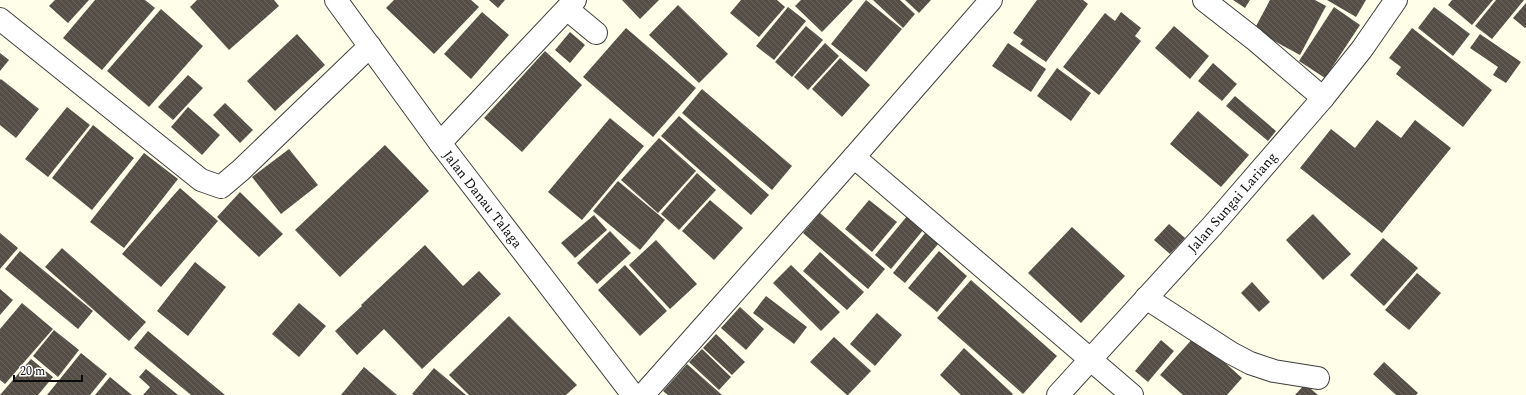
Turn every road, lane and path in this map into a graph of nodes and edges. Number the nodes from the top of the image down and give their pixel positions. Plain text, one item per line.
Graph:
1 (336, 0) edge
2 (991, 0) edge
3 (1204, 0) edge
4 (1396, 0) edge
5 (571, 4) edge
6 (0, 19) edge
7 (596, 33) dead end
8 (370, 46) junction
9 (1323, 98) junction
10 (440, 143) junction
11 (854, 157) junction
12 (1146, 298) junction
13 (1091, 358) junction
14 (1318, 378) dead end
15 (634, 395) edge
16 (643, 395) edge
17 (1058, 395) edge
18 (1132, 395) edge

1 - 8 street, Jalan Danau Talaga
2 - 11 street
3 - 9 street
4 - 9 street, Jalan Sungai Lariang
5 - 7 street
5 - 10 street
6 - 8 street
8 - 10 street, Jalan Danau Talaga
9 - 12 street, Jalan Sungai Lariang
10 - 15 street, Jalan Danau Talaga
11 - 13 street
11 - 16 street
12 - 13 street, Jalan Sungai Lariang
12 - 14 street
13 - 17 street, Jalan Sungai Lariang
13 - 18 street

